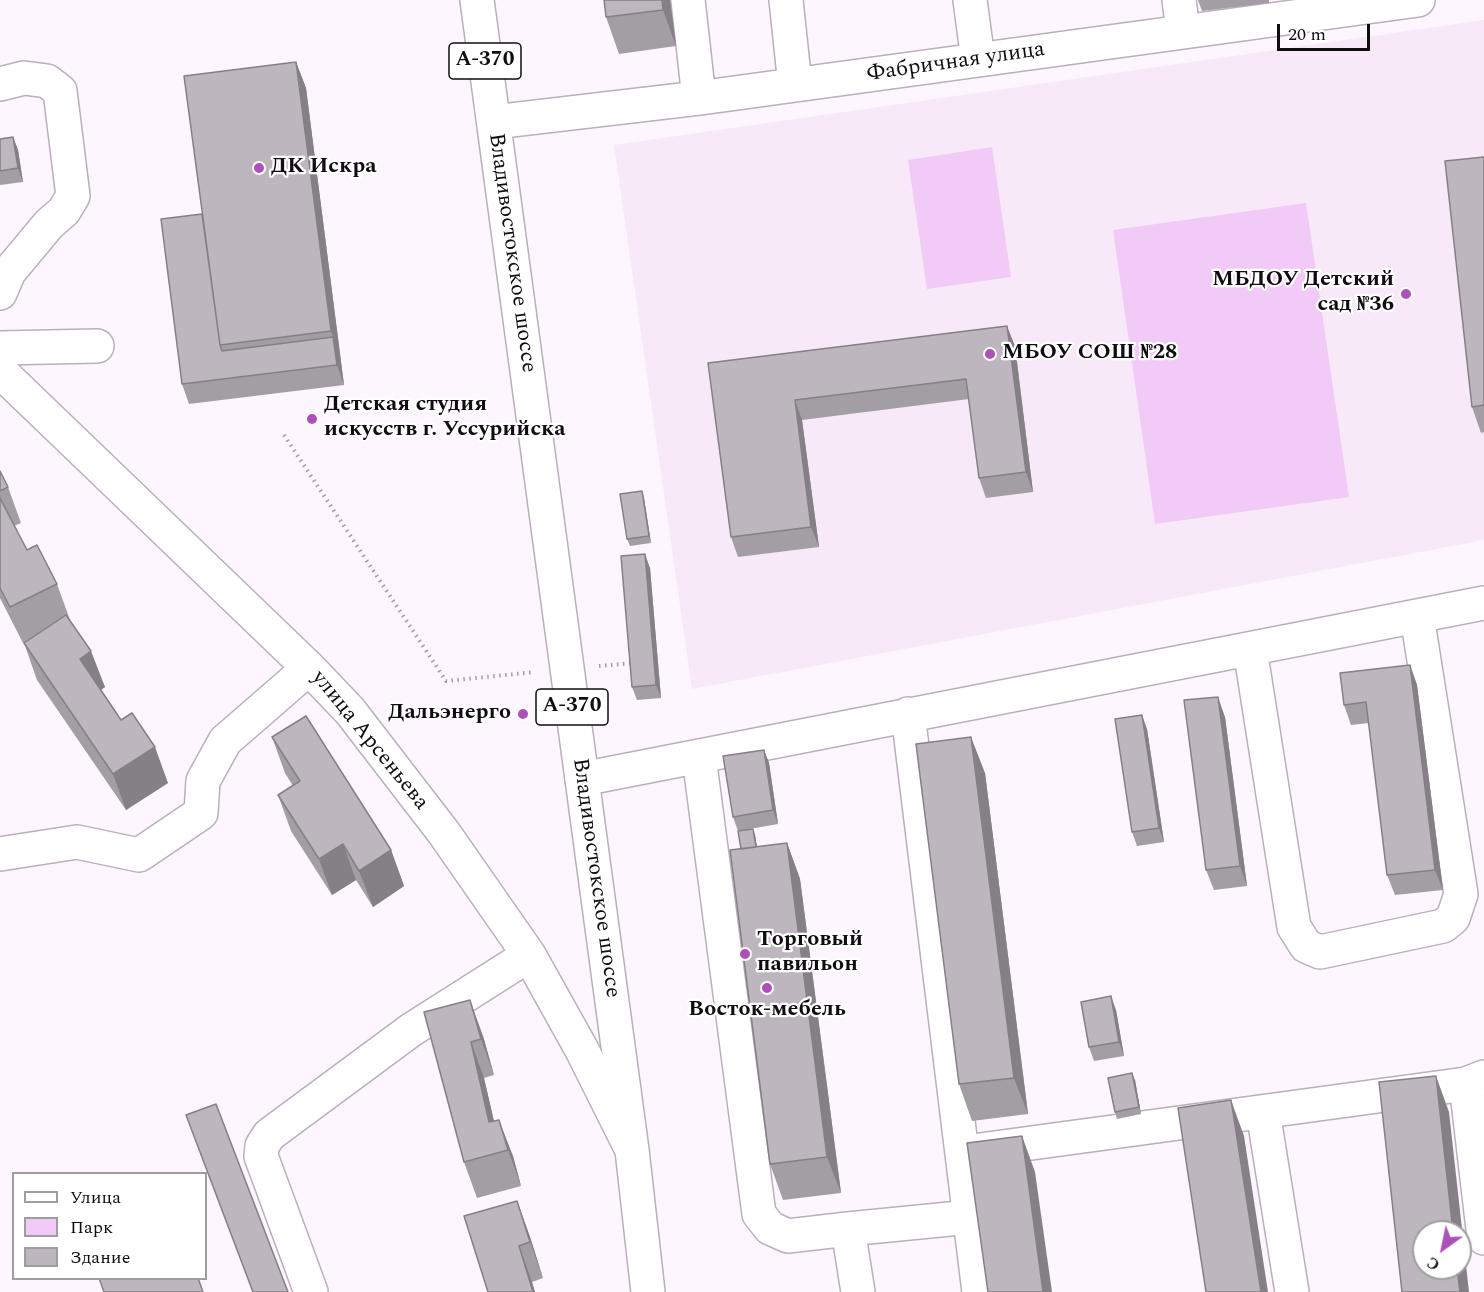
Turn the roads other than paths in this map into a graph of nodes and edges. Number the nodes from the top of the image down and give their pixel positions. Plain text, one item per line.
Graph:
1 (477, 0) edge
2 (688, 0) edge
3 (786, 0) edge
4 (970, 0) edge
5 (1418, 0) edge
6 (1302, 8) edge
7 (1181, 15) edge
8 (978, 60) junction
9 (0, 84) edge
10 (795, 85) junction
11 (699, 98) junction
12 (494, 122) junction
13 (3, 276) edge
14 (97, 345) dead end
15 (0, 348) edge
16 (0, 371) edge
17 (1484, 603) edge
18 (1417, 616) junction
19 (1250, 649) junction
20 (309, 668) junction
21 (908, 714) junction
22 (699, 757) junction
23 (582, 780) junction
24 (0, 854) edge
25 (529, 955) junction
26 (1475, 1081) edge
27 (1263, 1112) junction
28 (632, 1150) junction
29 (963, 1153) junction
30 (970, 1217) junction
31 (848, 1229) junction
32 (1484, 1238) edge
33 (311, 1292) edge
34 (648, 1292) edge
35 (858, 1292) edge
36 (980, 1292) edge
37 (1292, 1292) edge

1 - 12 main road, Владивостокское шоссе / А-370
2 - 11 main road
3 - 10 main road
4 - 8 main road
5 - 6 main road, Фабричная улица
6 - 7 main road, Фабричная улица
7 - 8 main road, Фабричная улица
8 - 10 main road, Фабричная улица
9 - 13 main road
10 - 11 main road, Фабричная улица
11 - 12 main road, Фабричная улица
12 - 23 main road, Владивостокское шоссе / А-370
14 - 15 main road
16 - 20 main road, улица Арсеньева
17 - 18 main road
18 - 19 main road
18 - 19 main road
19 - 21 main road
20 - 24 main road
20 - 25 main road, улица Арсеньева
21 - 22 main road
21 - 29 main road
22 - 23 main road
22 - 31 main road
23 - 28 main road, Владивостокское шоссе / А-370
25 - 28 main road, улица Арсеньева
25 - 33 main road
26 - 27 main road
26 - 32 main road
27 - 29 main road
27 - 37 main road
28 - 34 main road, Владивостокское шоссе / А-370
29 - 30 main road
30 - 31 main road
30 - 36 main road
31 - 35 main road

